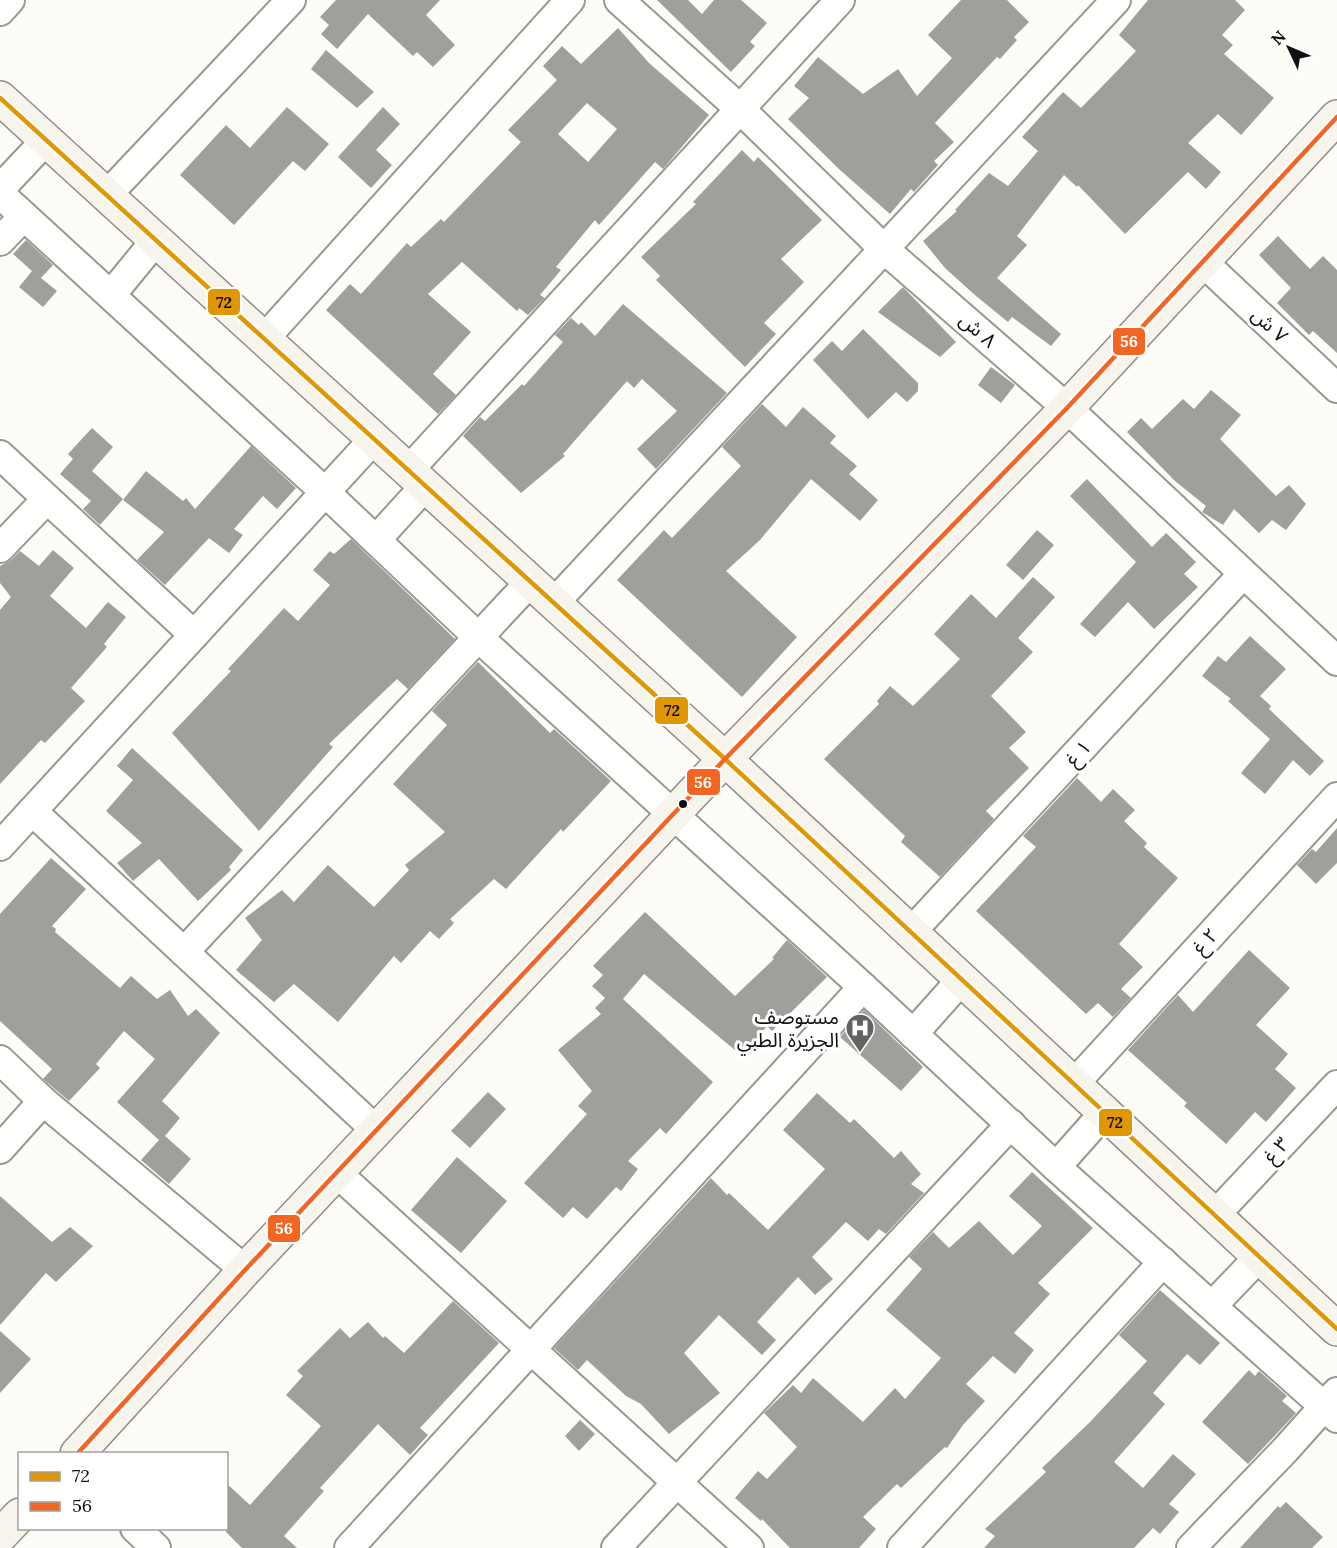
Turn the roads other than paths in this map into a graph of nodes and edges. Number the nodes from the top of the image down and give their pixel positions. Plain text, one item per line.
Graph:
1 (10, 0) edge
2 (291, 0) edge
3 (570, 0) edge
4 (619, 0) edge
5 (840, 0) edge
6 (1116, 0) edge
7 (0, 10) edge
8 (0, 98) edge
9 (740, 109) junction
10 (1337, 117) edge
11 (46, 140) junction
12 (0, 189) edge
13 (0, 194) edge
14 (107, 195) junction
15 (24, 216) junction
16 (156, 240) junction
17 (0, 241) edge
18 (884, 249) junction
19 (1203, 262) junction
20 (111, 295) junction
21 (264, 339) junction
22 (1337, 388) edge
23 (1067, 408) junction
24 (373, 440) junction
25 (0, 455) edge
26 (417, 479) junction
27 (325, 492) junction
28 (47, 499) junction
29 (376, 540) junction
30 (0, 548) edge
31 (1243, 574) junction
32 (542, 592) junction
33 (194, 634) junction
34 (479, 638) junction
35 (1337, 661) edge
36 (725, 759) junction
37 (1337, 797) edge
38 (32, 811) junction
39 (673, 815) junction
40 (0, 846) edge
41 (912, 931) junction
42 (184, 952) junction
43 (962, 979) junction
44 (863, 987) junction
45 (913, 1034) junction
46 (0, 1060) edge
47 (1073, 1085) junction
48 (1337, 1085) edge
49 (43, 1101) junction
50 (1104, 1113) junction
51 (1011, 1124) junction
52 (376, 1131) junction
53 (0, 1149) edge
54 (1056, 1167) junction
55 (337, 1173) junction
56 (1215, 1215) junction
57 (1260, 1256) junction
58 (1163, 1262) junction
59 (245, 1270) junction
60 (1214, 1305) junction
61 (1337, 1329) edge
62 (532, 1347) junction
63 (1333, 1405) edge
64 (79, 1452) edge
65 (676, 1481) junction
66 (18, 1517) edge
67 (137, 1530) edge
68 (0, 1536) edge
69 (156, 1548) edge
70 (349, 1548) edge
71 (616, 1548) edge
72 (749, 1548) edge
73 (902, 1548) edge
74 (1191, 1548) edge

1 - 7 street
2 - 14 street
3 - 21 street
4 - 9 street, ٨ ش
5 - 9 street
6 - 18 street
8 - 11 street
9 - 18 street, ٨ ش
9 - 26 street
10 - 19 street
11 - 12 street
11 - 14 street
13 - 15 street
14 - 16 street
15 - 17 street
15 - 20 street
16 - 20 street
16 - 21 street
18 - 23 street, ٨ ش
18 - 32 street
19 - 22 street, ٧ ش
19 - 23 street
20 - 27 street
21 - 24 street
23 - 31 street, ٨ ش
23 - 36 street
24 - 26 street
24 - 27 street
25 - 28 street
26 - 29 street
26 - 32 street
27 - 29 street
27 - 33 street
28 - 30 street
28 - 33 street
29 - 34 street
31 - 35 street, ٨ ش
31 - 41 street, ١ غ
32 - 34 street
32 - 36 street
33 - 38 street
34 - 39 street
34 - 42 street
36 - 39 street
36 - 41 street
37 - 47 street, ٢ غ
38 - 40 street
38 - 42 street
39 - 44 street
39 - 52 street
41 - 43 street
42 - 52 street
43 - 45 street
43 - 47 street
44 - 45 street
44 - 62 street
45 - 51 street
46 - 49 street
47 - 50 street
48 - 56 street, ٣ غ
49 - 53 street
49 - 59 street
50 - 54 street
50 - 56 street
51 - 54 street
51 - 65 street
52 - 55 street
54 - 58 street
55 - 59 street
55 - 62 street
56 - 57 street
57 - 60 street
57 - 61 street
58 - 60 street
58 - 73 street
59 - 64 street
60 - 63 street
62 - 65 street
62 - 70 street
63 - 74 street
65 - 71 street
65 - 72 street
66 - 68 street
67 - 69 street

